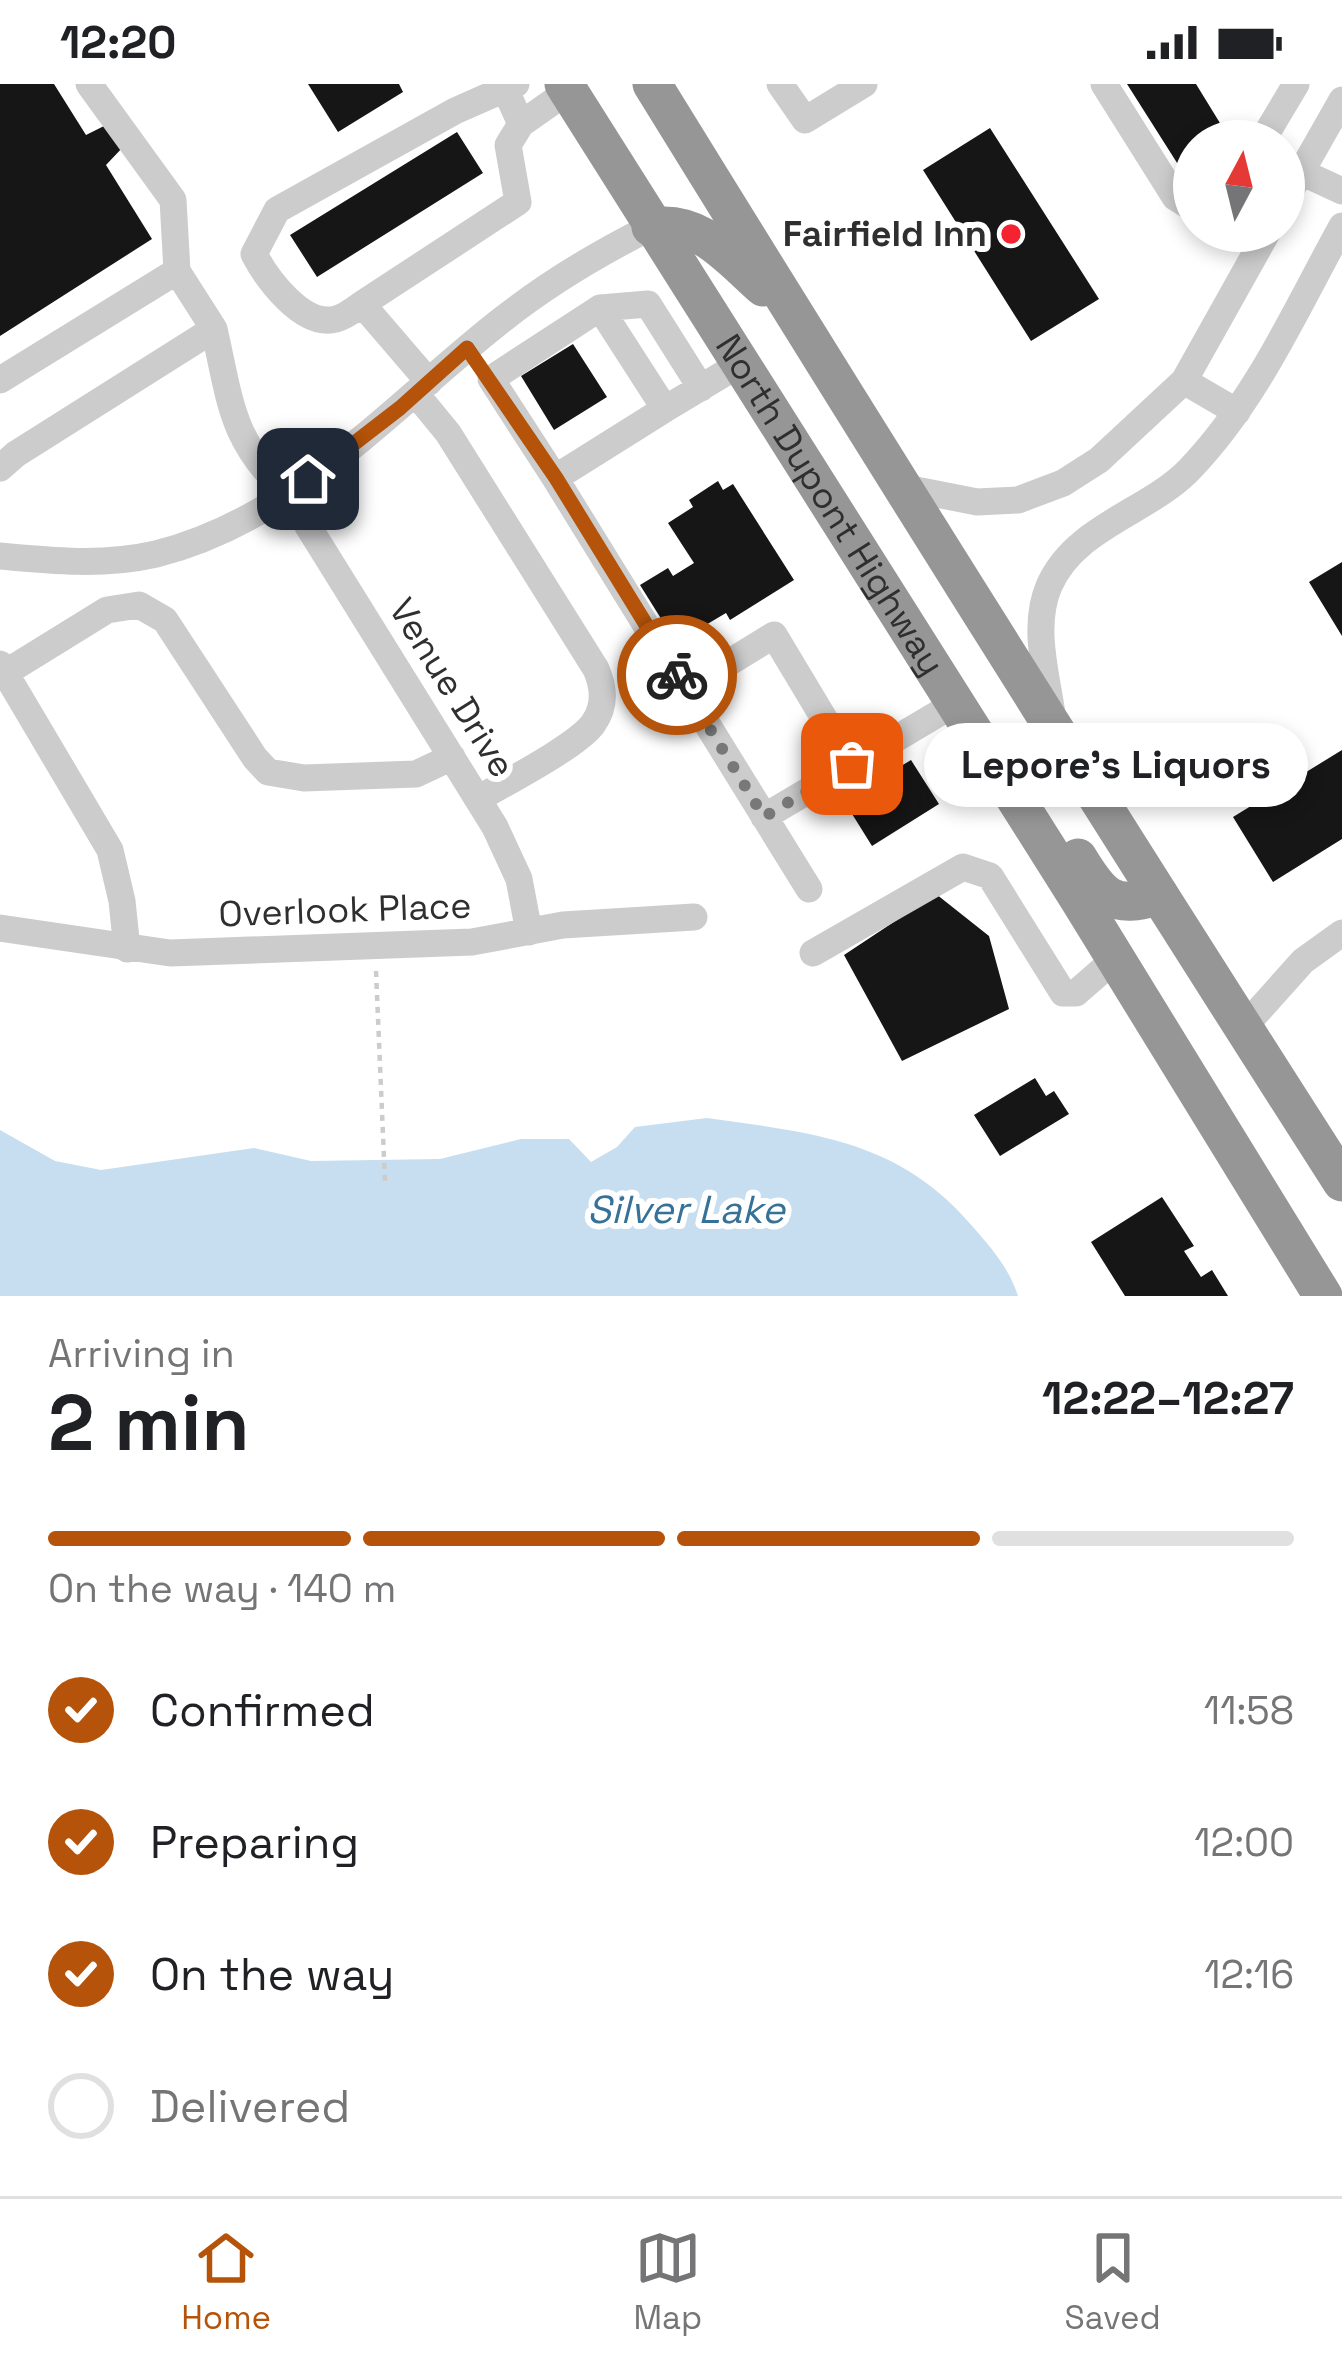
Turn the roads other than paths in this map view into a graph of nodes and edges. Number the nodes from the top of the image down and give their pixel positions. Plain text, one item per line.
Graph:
1 (89, 84) edge
2 (652, 84) edge
3 (780, 84) edge
4 (864, 84) edge
5 (1104, 84) edge
6 (1297, 84) edge
7 (509, 86) edge
8 (566, 88) edge
9 (1342, 100) edge
10 (1275, 120) edge
11 (521, 124) junction
12 (1305, 165) edge
13 (1305, 174) edge
14 (1342, 191) edge
15 (1173, 194) edge
16 (651, 226) junction
17 (1342, 226) edge
18 (1255, 252) edge
19 (177, 271) junction
20 (362, 304) junction
21 (601, 308) junction
22 (794, 314) junction
23 (214, 329) junction
24 (467, 348) junction
25 (740, 364) junction
26 (0, 380) edge
27 (491, 380) junction
28 (1184, 381) junction
29 (422, 388) junction
30 (701, 388) junction
31 (665, 409) junction
32 (1237, 412) junction
33 (0, 468) edge
34 (556, 478) junction
35 (906, 488) junction
36 (288, 494) junction
37 (0, 556) edge
38 (3, 669) edge
39 (686, 689) junction
40 (956, 703) junction
41 (1055, 736) junction
42 (452, 757) junction
43 (993, 762) junction
44 (852, 764) junction
45 (478, 799) junction
46 (764, 817) junction
47 (808, 889) dead end
48 (1159, 896) junction
49 (694, 916) dead end
50 (0, 928) edge
51 (530, 932) junction
52 (1342, 933) edge
53 (127, 949) junction
54 (813, 953) dead end
55 (1115, 959) junction
56 (1243, 1028) junction
57 (1342, 1182) edge
58 (1323, 1296) edge

1 - 19 street
2 - 22 highway, North Dupont Highway
3 - 4 street
5 - 15 street
6 - 10 street
7 - 11 street
7 - 20 street
8 - 11 street
8 - 16 highway, North Dupont Highway
9 - 12 street
11 - 20 street
13 - 14 street
16 - 22 highway
16 - 24 street
16 - 25 highway, North Dupont Highway
17 - 32 street
18 - 28 street
19 - 23 street, Venue Drive
19 - 26 street
20 - 29 street
21 - 27 street
21 - 30 street
21 - 31 street
22 - 35 highway, North Dupont Highway
23 - 33 street
23 - 36 street, Venue Drive
24 - 27 street
24 - 29 street
25 - 30 street
25 - 40 highway, North Dupont Highway
27 - 34 street
28 - 32 street
28 - 35 street
29 - 36 street
29 - 45 street
30 - 31 street
31 - 34 street
32 - 41 street
34 - 39 street
35 - 41 highway, North Dupont Highway
36 - 37 street
36 - 42 street, Venue Drive
38 - 42 street
38 - 53 street
39 - 44 street
39 - 46 street
40 - 43 highway, North Dupont Highway
40 - 44 street
41 - 48 highway, North Dupont Highway
42 - 45 street, Venue Drive
43 - 48 highway
43 - 55 highway, North Dupont Highway
44 - 46 street
45 - 51 street, Venue Drive
46 - 47 street
48 - 56 highway, North Dupont Highway
49 - 51 street, Overlook Place
50 - 53 street, Overlook Place
51 - 53 street, Overlook Place
52 - 56 street
54 - 55 street
55 - 58 highway, North Dupont Highway
56 - 57 highway, North Dupont Highway

